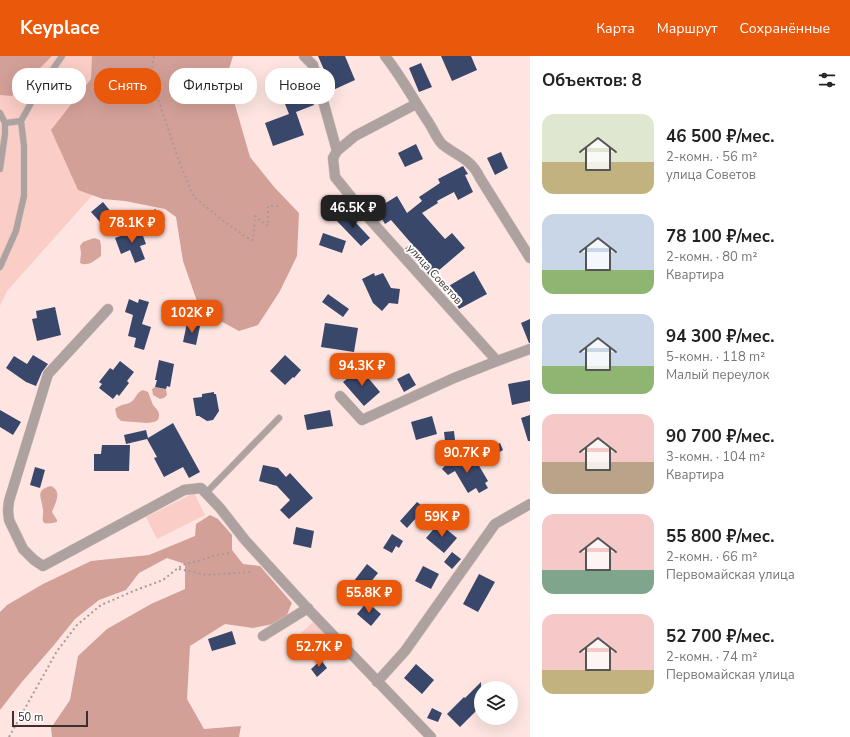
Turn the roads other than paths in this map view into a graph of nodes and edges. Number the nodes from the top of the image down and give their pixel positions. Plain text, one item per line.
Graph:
1 (62, 56) edge
2 (304, 56) edge
3 (385, 56) edge
4 (416, 104) junction
5 (0, 113) edge
6 (21, 121) junction
7 (5, 123) junction
8 (337, 151) junction
9 (0, 169) edge
10 (530, 258) edge
11 (0, 267) edge
12 (108, 309) dead end
13 (530, 349) edge
14 (497, 361) junction
15 (340, 396) dead end
16 (279, 418) dead end
17 (206, 493) junction
18 (530, 504) edge
19 (308, 608) junction
20 (263, 636) dead end
21 (377, 682) junction
22 (431, 737) edge

1 - 6 lane
2 - 8 street, улица Советов
3 - 4 street
4 - 8 street
4 - 10 street
5 - 7 lane
6 - 7 lane
6 - 11 lane
7 - 9 lane
8 - 14 street, улица Советов
12 - 17 street
13 - 14 street
14 - 15 street
16 - 17 lane
17 - 19 street
18 - 21 street
19 - 20 street
19 - 21 street
21 - 22 street

